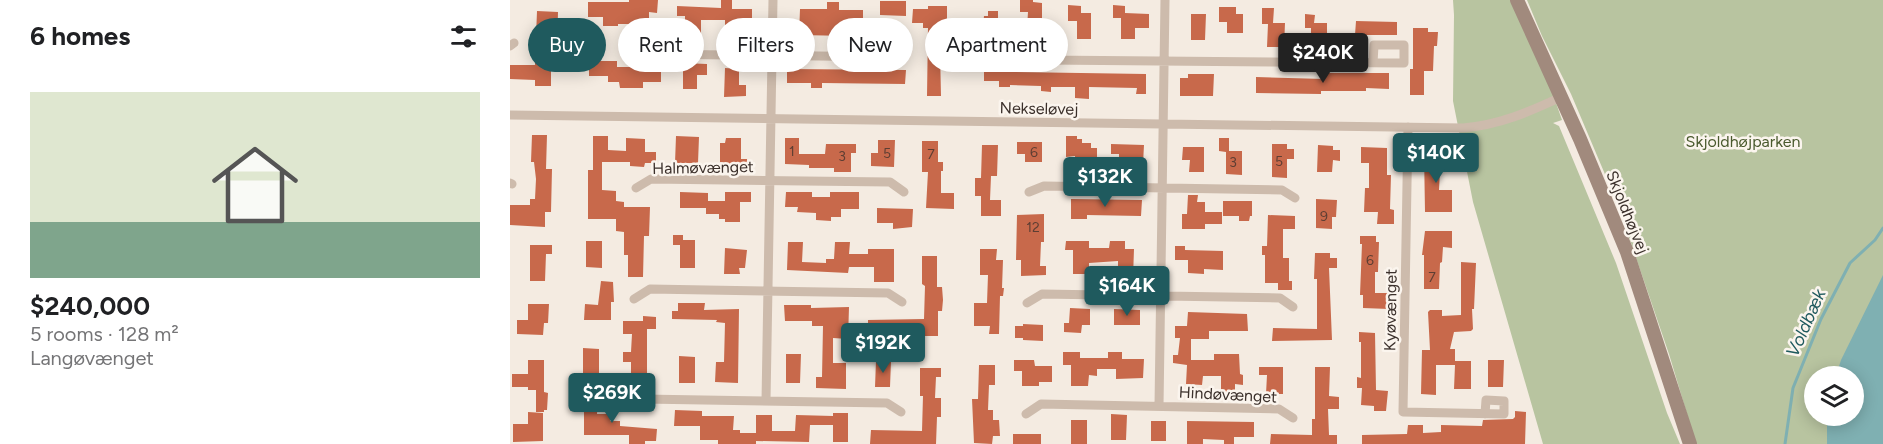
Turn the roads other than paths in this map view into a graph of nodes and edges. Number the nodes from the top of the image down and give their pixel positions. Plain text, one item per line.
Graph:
1 (773, 0) edge
2 (1166, 0) edge
3 (1517, 0) edge
4 (773, 18) edge
5 (1068, 60) edge
6 (1165, 61) junction
7 (1373, 63) dead end
8 (772, 72) edge
9 (1561, 97) junction
10 (510, 115) edge
11 (772, 118) junction
12 (1164, 125) junction
13 (1408, 127) junction
14 (771, 181) junction
15 (1162, 187) junction
16 (636, 188) dead end
17 (903, 192) dead end
18 (1029, 192) dead end
19 (1296, 198) dead end
20 (769, 291) junction
21 (1160, 296) junction
22 (634, 299) dead end
23 (902, 302) dead end
24 (1027, 303) dead end
25 (1293, 307) dead end
26 (766, 401) junction
27 (634, 406) dead end
28 (1159, 406) junction
29 (901, 412) dead end
30 (1026, 414) dead end
31 (1485, 414) dead end
32 (1293, 418) dead end
33 (1690, 444) edge

1 - 4 street, Halmøvænget
2 - 6 street, Hindøvænget
3 - 9 street, Skjoldhøjvej
5 - 6 street
6 - 7 street
6 - 12 street, Hindøvænget
8 - 11 street, Halmøvænget
9 - 13 street, Nekseløvej
9 - 33 street, Skjoldhøjvej
10 - 11 street, Nekseløvej
11 - 12 street, Nekseløvej
11 - 14 street, Halmøvænget
12 - 13 street, Nekseløvej
12 - 15 street, Hindøvænget
13 - 31 street, Kyøvænget
14 - 16 street, Halmøvænget
14 - 17 street, Halmøvænget
14 - 20 street, Halmøvænget
15 - 18 street
15 - 19 street
15 - 21 street, Hindøvænget
20 - 22 street
20 - 23 street
20 - 26 street, Halmøvænget
21 - 24 street
21 - 25 street
21 - 28 street, Hindøvænget
26 - 27 street
26 - 29 street
28 - 30 street, Hindøvænget
28 - 32 street, Hindøvænget

